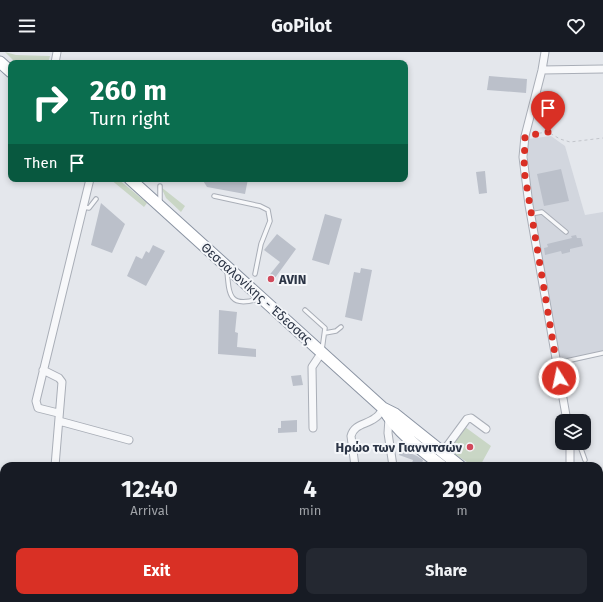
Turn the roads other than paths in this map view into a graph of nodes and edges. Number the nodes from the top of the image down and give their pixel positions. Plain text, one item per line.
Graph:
1 (545, 52) edge
2 (0, 62) edge
3 (8, 69) edge
4 (603, 69) edge
5 (542, 70) junction
6 (89, 182) edge
7 (133, 182) edge
8 (160, 186) dead end
9 (214, 196) dead end
10 (96, 199) dead end
11 (160, 206) junction
12 (83, 207) junction
13 (530, 214) junction
14 (566, 232) dead end
15 (227, 267) junction
16 (255, 274) dead end
17 (262, 298) junction
18 (305, 310) dead end
19 (341, 328) dead end
20 (325, 333) junction
21 (322, 352) junction
22 (603, 354) edge
23 (557, 363) junction
24 (43, 370) junction
25 (383, 408) junction
26 (566, 414) edge
27 (59, 417) junction
28 (389, 418) junction
29 (313, 428) dead end
30 (399, 429) junction
31 (486, 429) dead end
32 (388, 439) junction
33 (129, 440) dead end
34 (570, 450) edge
35 (581, 450) edge
36 (442, 453) junction
37 (585, 460) dead end
38 (55, 462) edge
39 (354, 462) edge
40 (391, 462) edge
41 (437, 462) edge
42 (454, 462) edge
43 (570, 462) edge

1 - 5 street
2 - 3 highway
4 - 5 street
5 - 13 street
6 - 12 street
7 - 11 highway, Θεσσαλονίκης - Έδεσσας
8 - 11 lane
9 - 16 lane
10 - 12 lane
11 - 15 highway, Θεσσαλονίκης - Έδεσσας
12 - 24 street
13 - 14 lane
13 - 23 street
15 - 17 highway, Θεσσαλονίκης - Έδεσσας
15 - 17 lane
17 - 21 highway, Θεσσαλονίκης - Έδεσσας
18 - 20 lane
19 - 20 lane
20 - 21 lane
21 - 25 highway, Θεσσαλονίκης - Έδεσσας
21 - 29 street
22 - 23 lane
23 - 26 street
24 - 27 street
24 - 27 street
25 - 28 highway
25 - 36 highway
25 - 39 street
27 - 33 street
27 - 38 street
28 - 30 highway
28 - 32 street
30 - 32 street
30 - 41 highway
31 - 36 street
32 - 40 street
34 - 43 street
35 - 37 lane
36 - 42 highway

